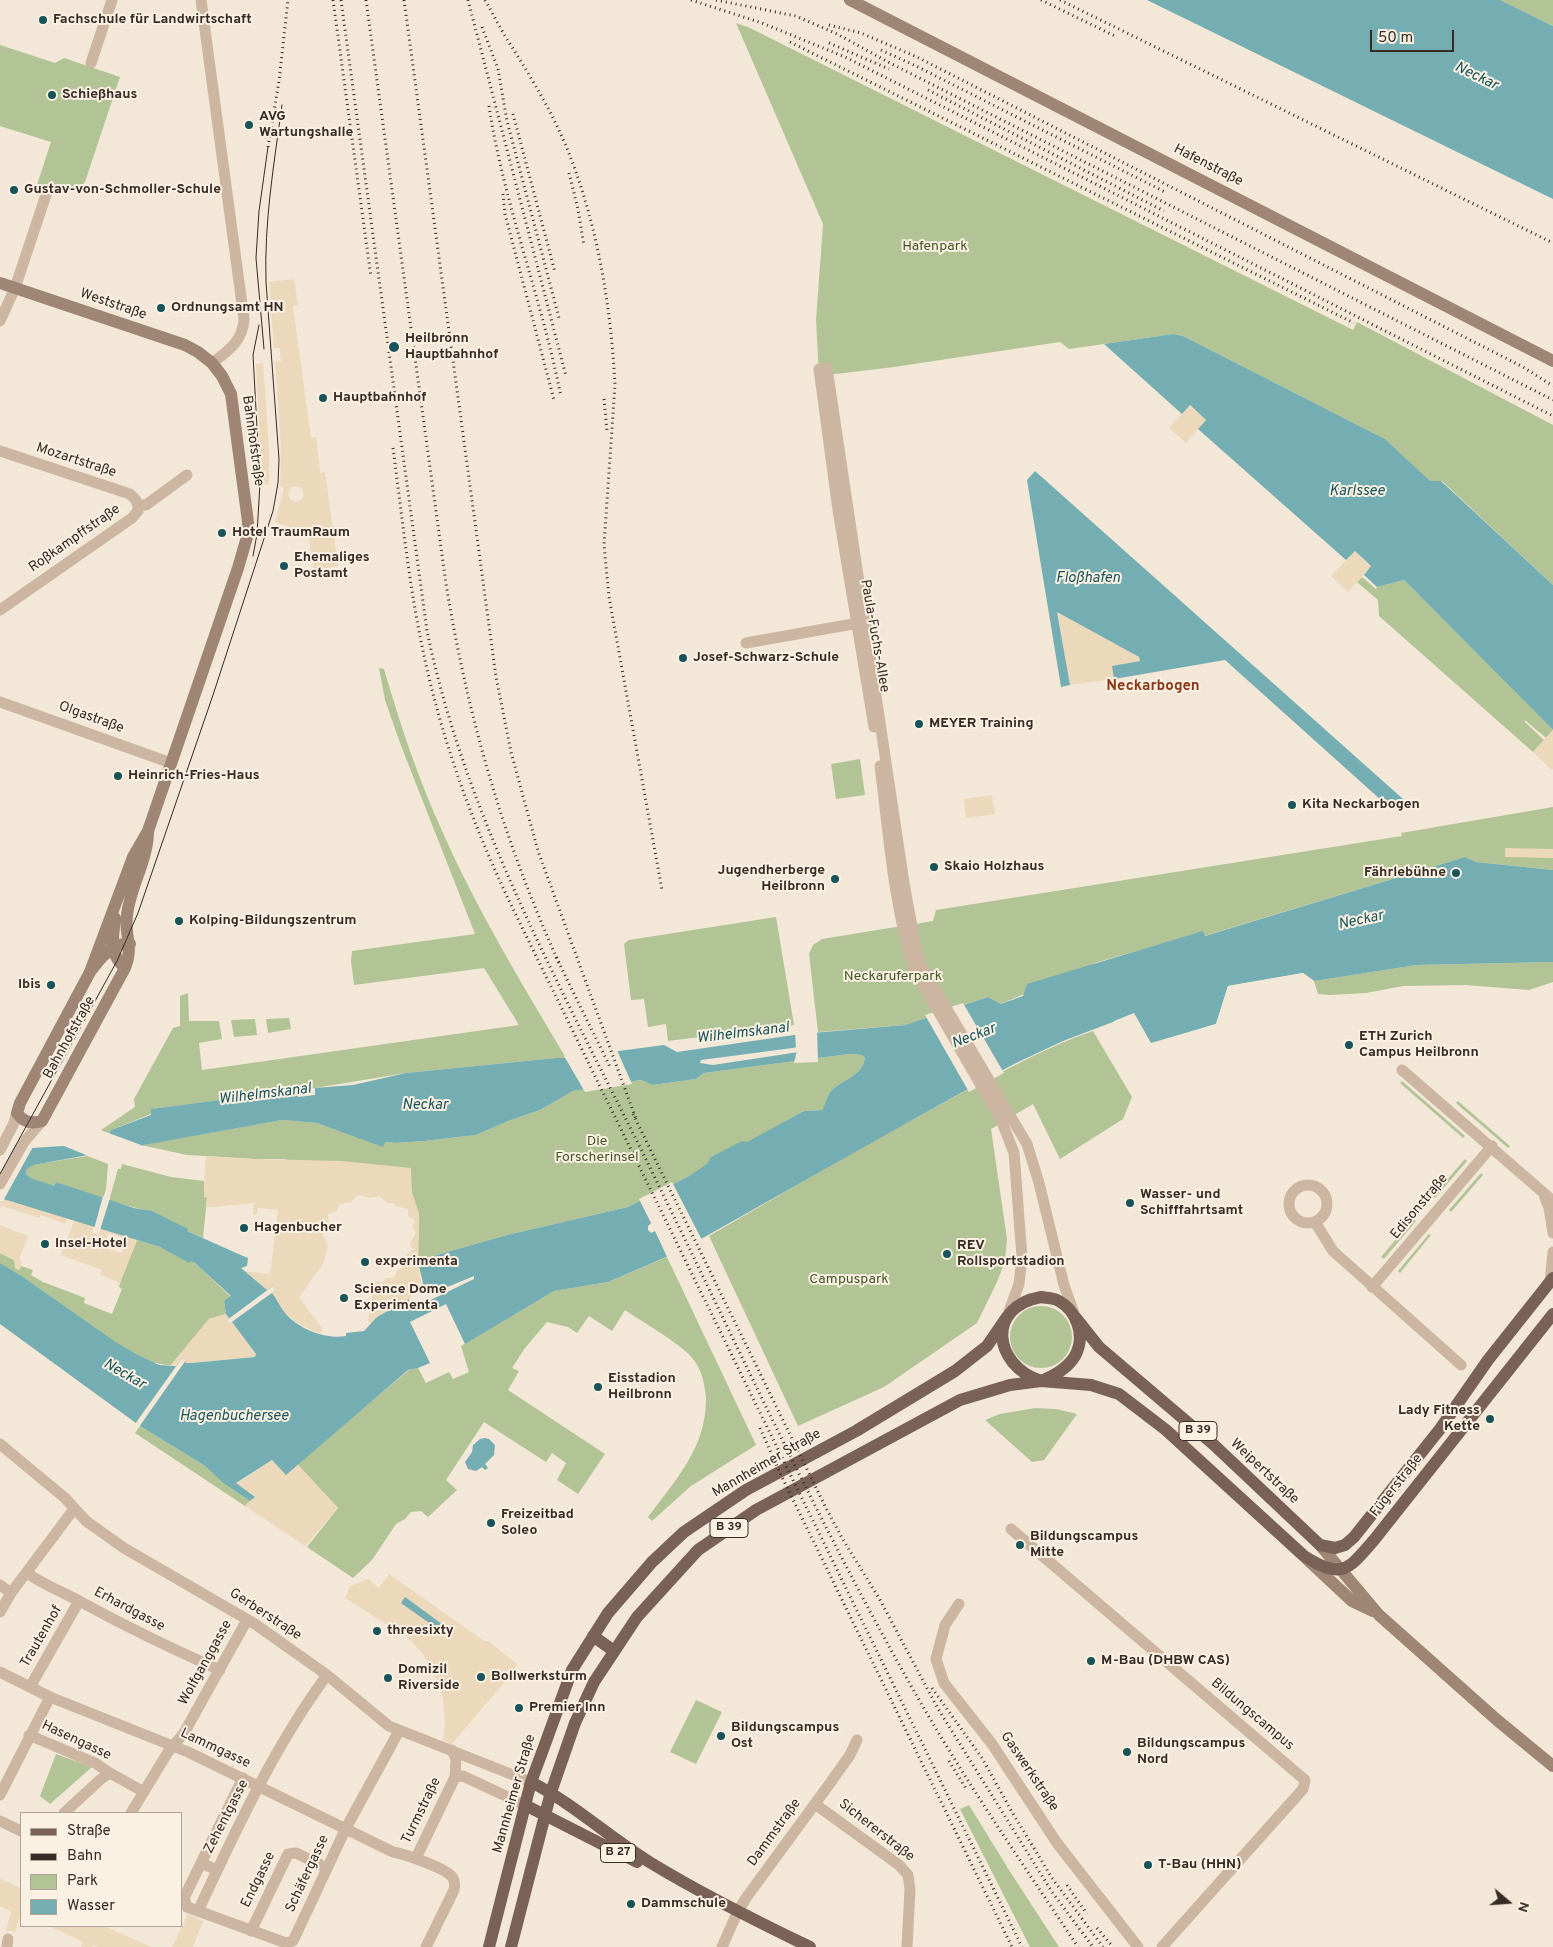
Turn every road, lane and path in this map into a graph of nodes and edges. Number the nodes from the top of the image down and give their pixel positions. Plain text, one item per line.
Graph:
1 (112, 0) edge
2 (201, 0) edge
3 (850, 0) edge
4 (92, 63) dead end
5 (46, 195) dead end
6 (0, 283) edge
7 (16, 288) junction
8 (0, 321) edge
9 (1553, 361) edge
10 (212, 363) junction
11 (823, 369) dead end
12 (0, 451) edge
13 (187, 475) dead end
14 (138, 505) junction
15 (0, 610) edge
16 (861, 623) junction
17 (746, 643) dead end
18 (0, 702) edge
19 (171, 763) junction
20 (148, 831) junction
21 (116, 904) junction
22 (130, 944) junction
23 (113, 948) junction
24 (125, 968) junction
25 (90, 972) junction
26 (1402, 1070) dead end
27 (18, 1108) junction
28 (1007, 1120) junction
29 (42, 1121) junction
30 (2, 1146) edge
31 (1492, 1146) junction
32 (0, 1184) edge
33 (1548, 1192) edge
34 (1553, 1201) edge
35 (1315, 1222) dead end
36 (1553, 1233) edge
37 (1553, 1252) edge
38 (1551, 1280) edge
39 (1372, 1287) junction
40 (1553, 1314) edge
41 (1007, 1317) junction
42 (1076, 1318) junction
43 (1461, 1365) dead end
44 (1041, 1381) junction
45 (0, 1444) edge
46 (74, 1509) junction
47 (1011, 1529) dead end
48 (1320, 1545) junction
49 (1304, 1556) junction
50 (1341, 1570) junction
51 (27, 1573) junction
52 (0, 1585) edge
53 (11, 1593) junction
54 (79, 1601) junction
55 (959, 1604) dead end
56 (0, 1612) edge
57 (1380, 1614) junction
58 (247, 1620) junction
59 (593, 1636) junction
60 (614, 1651) junction
61 (220, 1670) junction
62 (0, 1672) edge
63 (327, 1675) junction
64 (30, 1687) junction
65 (50, 1697) junction
66 (399, 1731) junction
67 (29, 1736) junction
68 (857, 1740) dead end
69 (173, 1746) junction
70 (452, 1750) junction
71 (1553, 1766) edge
72 (110, 1773) junction
73 (243, 1778) junction
74 (455, 1778) junction
75 (531, 1782) junction
76 (260, 1786) junction
77 (144, 1792) junction
78 (551, 1792) junction
79 (0, 1795) edge
80 (815, 1804) junction
81 (525, 1805) junction
82 (65, 1812) edge
83 (131, 1812) edge
84 (544, 1814) junction
85 (0, 1821) edge
86 (346, 1828) junction
87 (20, 1830) edge
88 (416, 1858) junction
89 (201, 1863) junction
90 (327, 1868) junction
91 (217, 1870) junction
92 (694, 1887) junction
93 (198, 1911) junction
94 (738, 1911) junction
95 (251, 1931) junction
96 (426, 1947) edge
97 (489, 1947) edge
98 (511, 1947) edge
99 (722, 1947) edge
100 (810, 1947) edge
101 (907, 1947) edge
102 (1138, 1947) edge
103 (1162, 1947) edge

1 - 4 street
2 - 10 street
3 - 9 street, Hafenstraße
5 - 7 street
6 - 7 street, Weststraße
7 - 8 street
7 - 10 street, Weststraße
10 - 19 street, Bahnhofstraße
11 - 16 street, Paula-Fuchs-Allee
12 - 14 street, Mozartstraße
13 - 14 street, Roßkampffstraße
14 - 15 street, Roßkampffstraße
16 - 17 street
16 - 28 street, Paula-Fuchs-Allee
18 - 19 street, Olgastraße
19 - 20 street, Bahnhofstraße
20 - 21 street, Bahnhofstraße
20 - 22 street, Bahnhofstraße
21 - 23 street, Bahnhofstraße
21 - 25 street, Bahnhofstraße
22 - 23 street
22 - 24 street, Bahnhofstraße
23 - 24 street
23 - 25 street, Bahnhofstraße
24 - 29 street, Bahnhofstraße
25 - 27 street, Bahnhofstraße
26 - 31 street
27 - 29 street
27 - 30 street
28 - 41 street, Mannheimer Straße
28 - 42 street
29 - 32 street
31 - 33 street
31 - 39 street, Edisonstraße
33 - 34 street
33 - 36 street
35 - 39 street
37 - 38 street
38 - 48 main road, Fügerstraße
39 - 43 street
40 - 50 main road, Fügerstraße
41 - 42 main road, B 39
41 - 44 main road
41 - 59 main road, Mannheimer Straße / B 39
42 - 44 main road
42 - 48 main road, Weipertstraße / B 39
44 - 49 main road, Weipertstraße / B 39
44 - 60 main road, B 39
45 - 46 street, Gerberstraße
46 - 51 street
46 - 58 street, Gerberstraße
47 - 103 street, Bildungscampus
48 - 50 street, Weipertstraße
49 - 50 main road, B 39
49 - 57 street, Weipertstraße
50 - 57 street, Weipertstraße
51 - 53 street
51 - 54 street, Erhardgasse
52 - 53 street
53 - 56 street
54 - 61 street, Erhardgasse
54 - 64 street, Trautenhof
55 - 102 street, Gaswerkstraße
57 - 71 street, Weipertstraße
58 - 61 street, Wolfganggasse
58 - 63 street, Gerberstraße
59 - 60 main road
59 - 75 main road, Mannheimer Straße / B 39
60 - 78 main road, B 39
61 - 69 street, Wolfganggasse
62 - 64 street, Lammgasse
63 - 66 street, Gerberstraße
63 - 76 street, Zehentgasse
64 - 65 street, Lammgasse
65 - 67 street
65 - 69 street, Lammgasse
66 - 70 street, Gerberstraße
66 - 86 street, Schäfergasse
67 - 72 street, Hasengasse
67 - 79 street
68 - 80 street, Dammstraße
69 - 73 street, Lammgasse
69 - 77 street, Wolfganggasse
70 - 74 street, Turmstraße
70 - 75 street, Gerberstraße
72 - 77 street, Hasengasse
72 - 82 street, Hasengasse
73 - 76 street, Lammgasse
73 - 89 street, Zehentgasse
74 - 81 street, Turmstraße
74 - 88 street, Turmstraße
75 - 78 main road
75 - 81 main road, Mannheimer Straße / B 39
76 - 86 street, Lammgasse
76 - 91 street, Zehentgasse
77 - 83 street, Wolfganggasse
78 - 84 main road, B 39
78 - 92 main road
80 - 94 street, Dammstraße
80 - 101 street, Sichererstraße
81 - 84 main road, B 27
81 - 97 main road, Mannheimer Straße
84 - 92 main road, B 27
84 - 98 main road, B 39
85 - 87 street
86 - 88 street, Lammgasse
86 - 90 street, Schäfergasse
88 - 96 street, Lammgasse
89 - 91 street, Zehentgasse
89 - 93 street, Zehentgasse
90 - 95 street, Schäfergasse
90 - 95 street, Endgasse
91 - 93 street, Zehentgasse
92 - 94 main road, B 27
93 - 95 street, Schäfergasse
94 - 99 street, Dammstraße
94 - 100 main road, B 27

